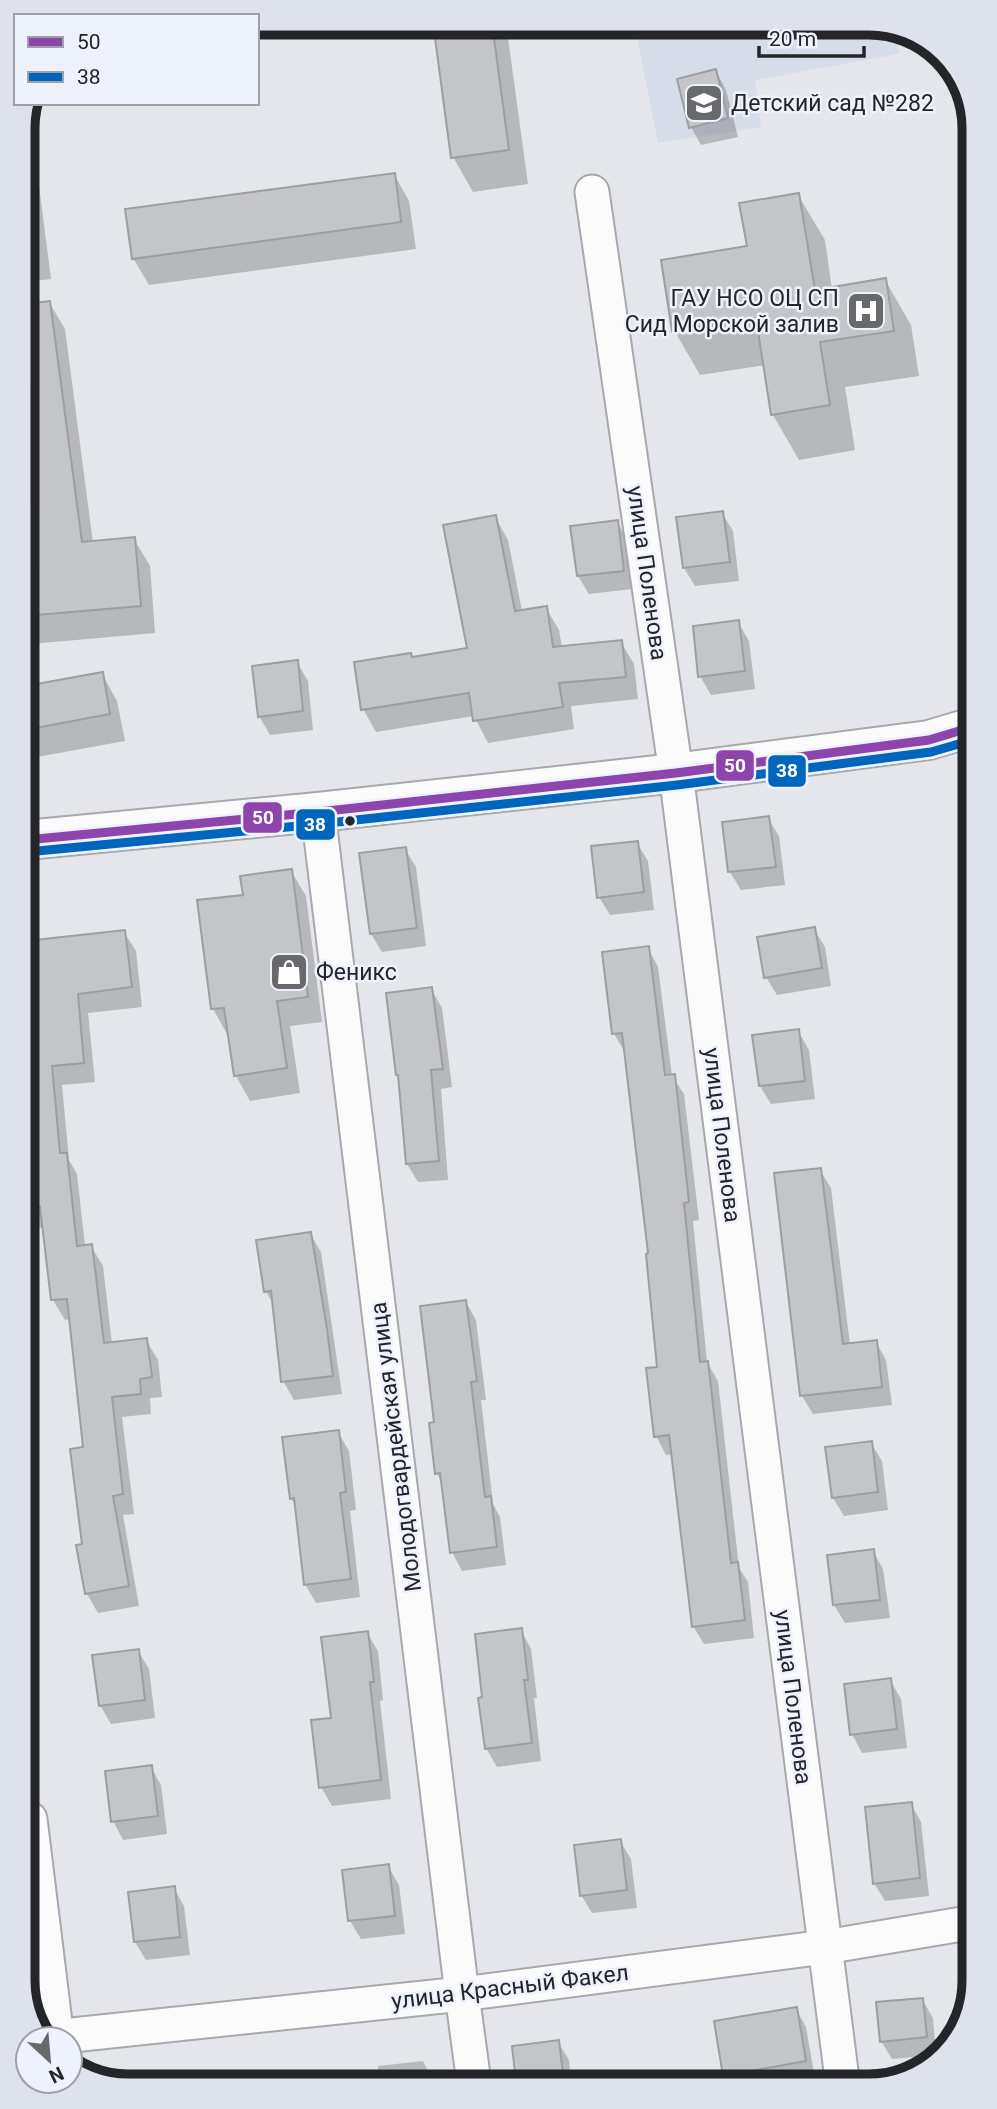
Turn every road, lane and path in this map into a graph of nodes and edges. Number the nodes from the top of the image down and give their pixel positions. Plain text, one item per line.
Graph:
1 (592, 192) dead end
2 (962, 730) edge
3 (676, 773) junction
4 (318, 812) junction
5 (35, 839) edge
6 (35, 1867) edge
7 (962, 1924) edge
8 (825, 1947) junction
9 (462, 1994) junction
10 (52, 2025) edge
11 (84, 2035) edge
12 (473, 2074) edge
13 (841, 2074) edge

1 - 3 street, улица Поленова
2 - 3 street
3 - 4 street
3 - 8 street, улица Поленова
4 - 5 street
4 - 9 street, Молодогвардейская улица
6 - 10 street
7 - 8 street, улица Красный Факел
8 - 9 street, улица Красный Факел
8 - 13 street, улица Поленова
9 - 11 street, улица Красный Факел
9 - 12 street, Молодогвардейская улица

